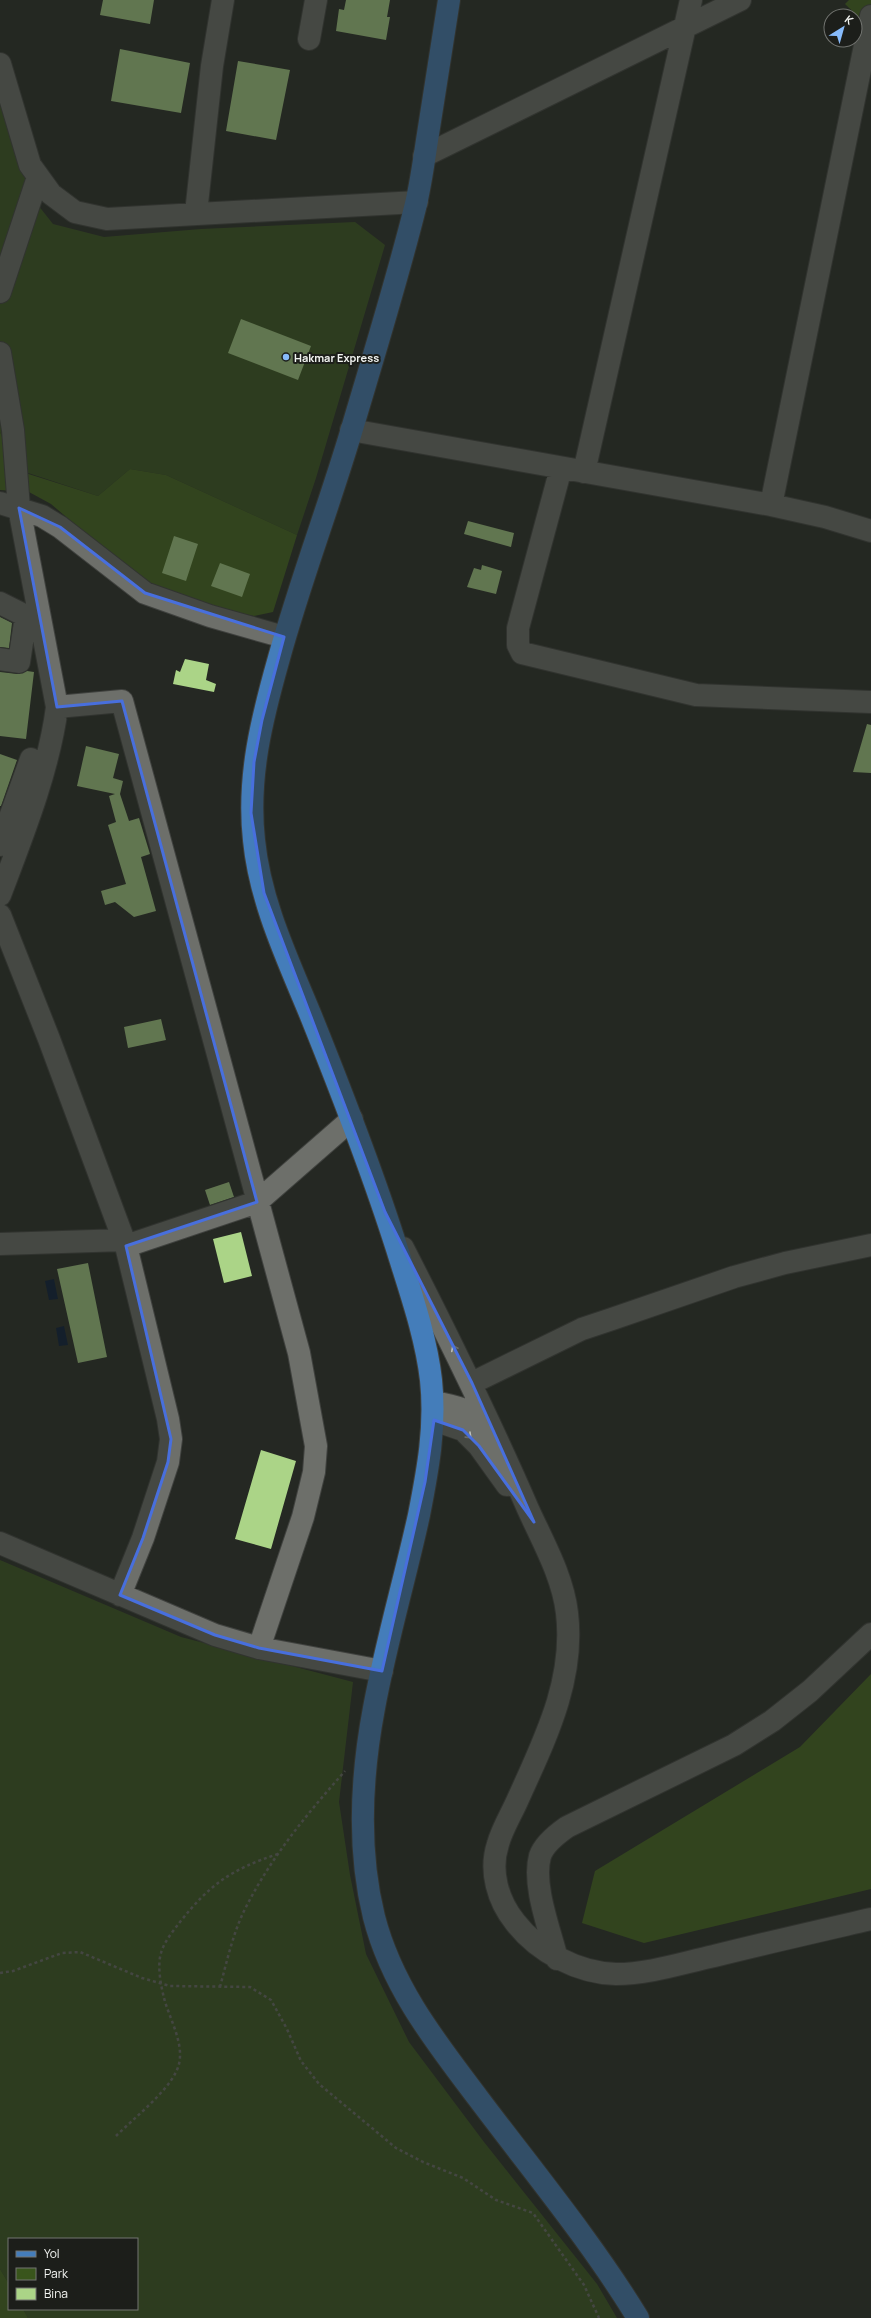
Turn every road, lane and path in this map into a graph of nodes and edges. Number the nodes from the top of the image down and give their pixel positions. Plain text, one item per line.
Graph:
1 (223, 0) edge
2 (316, 0) edge
3 (449, 0) edge
4 (690, 0) edge
5 (740, 0) edge
6 (871, 16) edge
7 (684, 28) junction
8 (309, 39) dead end
9 (0, 64) edge
10 (424, 156) junction
11 (38, 176) junction
12 (417, 202) junction
13 (196, 213) junction
14 (0, 292) edge
15 (0, 353) edge
16 (352, 430) junction
17 (561, 468) junction
18 (584, 472) junction
19 (10, 505) edge
20 (771, 505) junction
21 (871, 531) edge
22 (0, 603) edge
23 (284, 637) junction
24 (0, 659) edge
25 (871, 702) edge
26 (57, 707) junction
27 (31, 759) dead end
28 (0, 845) edge
29 (0, 895) edge
30 (0, 915) edge
31 (352, 1119) junction
32 (257, 1202) junction
33 (385, 1212) junction
34 (125, 1243) junction
35 (0, 1244) edge
36 (871, 1245) edge
37 (472, 1383) junction
38 (433, 1411) junction
39 (491, 1427) junction
40 (534, 1522) junction
41 (0, 1543) edge
42 (120, 1595) junction
43 (871, 1634) edge
44 (259, 1648) junction
45 (382, 1671) junction
46 (349, 1766) dead end
47 (278, 1854) junction
48 (871, 1919) edge
49 (558, 1959) junction
50 (0, 1973) edge
51 (162, 1983) junction
52 (220, 1987) junction
53 (116, 2136) dead end
54 (599, 2318) edge
55 (638, 2318) edge

1 - 13 street
2 - 8 street
3 - 10 main road
4 - 7 street
5 - 7 street
6 - 20 street
7 - 10 street
7 - 18 street
9 - 11 street
10 - 12 main road
11 - 13 street
11 - 14 street
12 - 13 street
12 - 16 main road
15 - 19 street
16 - 17 street
16 - 23 main road
17 - 18 street
17 - 25 street
18 - 20 street
19 - 23 street
19 - 26 street
20 - 21 street
22 - 24 street
23 - 31 main road
26 - 29 street
26 - 32 street
27 - 28 street
30 - 34 street
31 - 32 street
31 - 33 main road
32 - 34 street
32 - 44 street
37 -> 33 street
33 - 38 main road
34 - 35 street
34 - 42 street
36 - 37 street
37 - 39 street
38 - 39 street
38 -> 40 street
38 - 45 main road
39 - 40 street
40 - 49 street
41 - 42 street
42 - 44 street
43 - 49 street
44 - 45 street
45 - 55 main road
46 - 47 path
47 - 51 path
47 - 52 path
48 - 49 street
50 - 51 path
51 - 52 path
51 - 53 path
52 - 54 path

